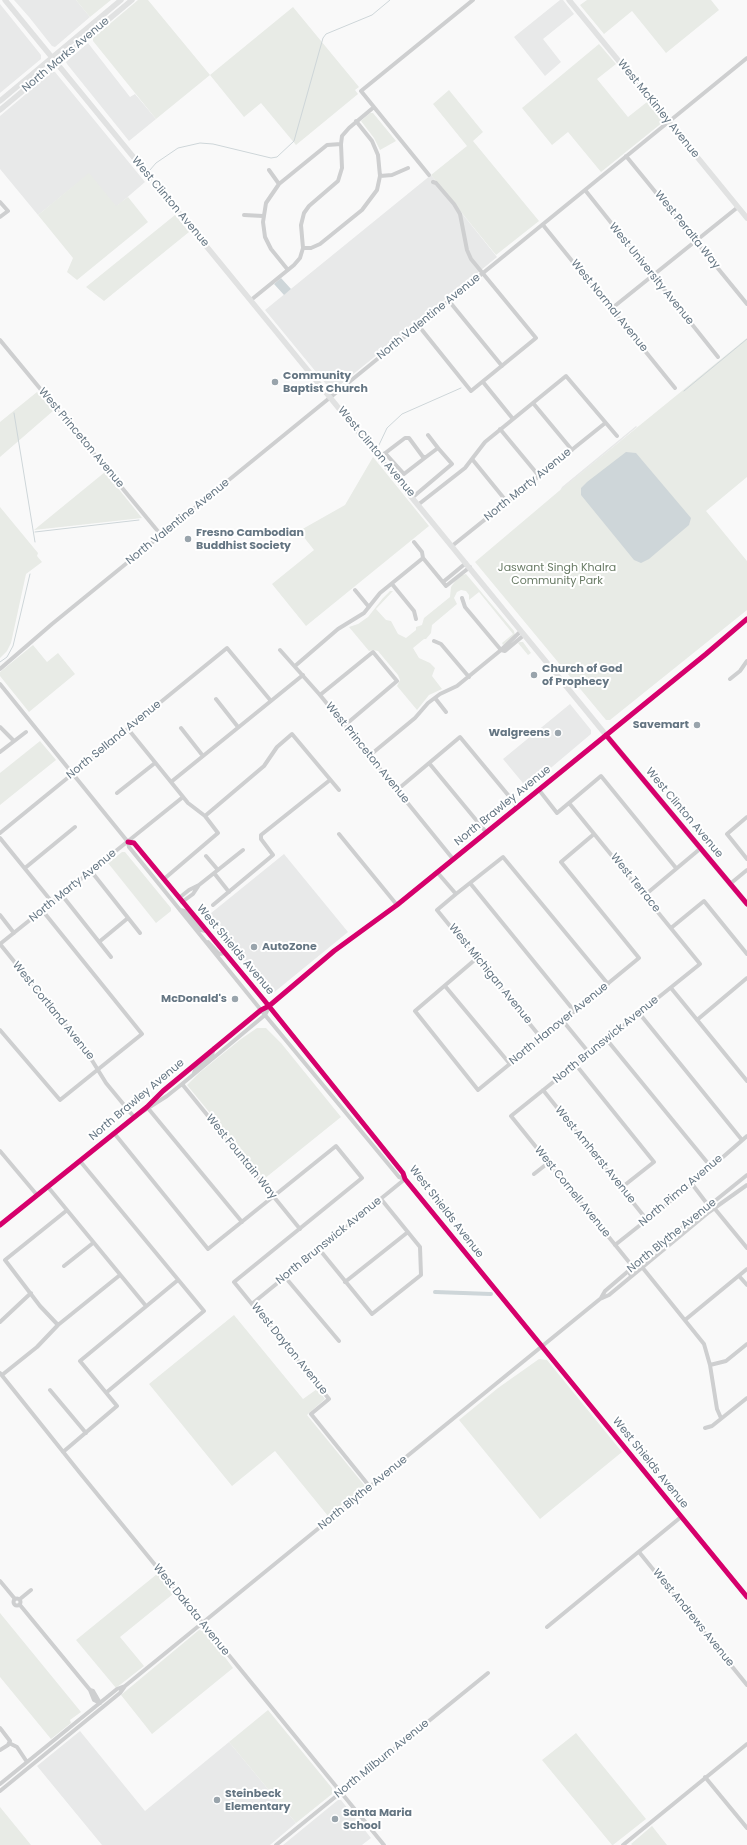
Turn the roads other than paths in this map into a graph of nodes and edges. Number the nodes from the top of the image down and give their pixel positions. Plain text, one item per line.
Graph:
1 (5, 0) edge
2 (121, 0) edge
3 (132, 0) edge
4 (473, 0) edge
5 (569, 0) edge
6 (52, 58) junction
7 (747, 58) edge
8 (56, 63) junction
9 (0, 101) edge
10 (374, 107) junction
11 (0, 110) edge
12 (356, 121) junction
13 (669, 122) junction
14 (341, 144) junction
15 (626, 156) junction
16 (408, 168) dead end
17 (269, 170) dead end
18 (429, 175) dead end
19 (380, 176) junction
20 (433, 182) dead end
21 (279, 184) junction
22 (585, 190) junction
23 (0, 202) edge
24 (738, 207) junction
25 (244, 214) dead end
26 (263, 216) junction
27 (0, 217) edge
28 (747, 218) edge
29 (543, 225) junction
30 (696, 240) junction
31 (303, 248) junction
32 (288, 270) junction
33 (483, 274) junction
34 (652, 276) junction
35 (251, 300) junction
36 (449, 301) junction
37 (747, 304) edge
38 (611, 309) junction
39 (418, 326) junction
40 (0, 340) edge
41 (718, 357) dead end
42 (502, 366) junction
43 (483, 382) junction
44 (675, 388) dead end
45 (330, 398) junction
46 (533, 403) junction
47 (513, 419) junction
48 (604, 424) junction
49 (500, 429) junction
50 (428, 435) dead end
51 (617, 436) dead end
52 (438, 448) junction
53 (572, 450) junction
54 (385, 453) junction
55 (380, 457) junction
56 (426, 457) junction
57 (472, 459) junction
58 (539, 476) junction
59 (413, 497) junction
60 (507, 502) junction
61 (419, 504) junction
62 (161, 535) junction
63 (414, 542) dead end
64 (452, 546) junction
65 (423, 558) junction
66 (468, 565) junction
67 (392, 584) junction
68 (355, 590) dead end
69 (462, 598) dead end
70 (368, 607) junction
71 (416, 619) dead end
72 (747, 619) edge
73 (523, 633) junction
74 (434, 641) dead end
75 (280, 650) dead end
76 (501, 650) junction
77 (746, 663) edge
78 (295, 666) junction
79 (0, 669) edge
80 (302, 675) junction
81 (469, 677) junction
82 (730, 679) dead end
83 (0, 684) edge
84 (320, 695) junction
85 (435, 698) junction
86 (216, 699) dead end
87 (271, 701) junction
88 (446, 712) dead end
89 (344, 726) junction
90 (0, 727) edge
91 (238, 727) junction
92 (181, 728) dead end
93 (128, 729) junction
94 (26, 732) dead end
95 (606, 735) junction
96 (14, 741) junction
97 (0, 752) edge
98 (203, 756) junction
99 (369, 756) junction
100 (155, 763) junction
101 (429, 763) junction
102 (73, 773) junction
103 (330, 780) junction
104 (171, 782) junction
105 (339, 790) dead end
106 (397, 790) junction
107 (539, 790) junction
108 (117, 793) dead end
109 (183, 797) junction
110 (569, 803) junction
111 (518, 807) junction
112 (205, 816) junction
113 (747, 817) edge
114 (75, 827) dead end
115 (486, 832) junction
116 (0, 833) edge
117 (339, 834) dead end
118 (594, 834) junction
119 (0, 838) edge
120 (128, 842) junction
121 (701, 848) junction
122 (243, 850) dead end
123 (206, 856) dead end
124 (453, 858) junction
125 (747, 859) edge
126 (25, 868) junction
127 (676, 868) junction
128 (747, 870) edge
129 (91, 871) junction
130 (216, 872) junction
131 (437, 872) junction
132 (164, 879) junction
133 (470, 883) junction
134 (730, 884) junction
135 (199, 886) junction
136 (229, 892) junction
137 (61, 894) junction
138 (456, 894) junction
139 (645, 895) junction
140 (179, 898) junction
141 (52, 902) junction
142 (182, 902) junction
143 (213, 904) dead end
144 (747, 904) edge
145 (397, 905) junction
146 (42, 910) junction
147 (180, 910) junction
148 (0, 915) edge
149 (128, 918) junction
150 (671, 928) junction
151 (206, 931) junction
152 (14, 933) junction
153 (140, 933) dead end
154 (206, 941) junction
155 (99, 942) junction
156 (0, 944) edge
157 (225, 953) junction
158 (747, 954) edge
159 (111, 956) dead end
160 (477, 958) junction
161 (700, 964) joint
162 (747, 978) edge
163 (608, 984) junction
164 (445, 986) junction
165 (671, 988) junction
166 (269, 1006) junction
167 (261, 1010) junction
168 (575, 1012) junction
169 (639, 1013) junction
170 (265, 1015) junction
171 (697, 1020) junction
172 (563, 1021) junction
173 (0, 1030) edge
174 (542, 1039) junction
175 (607, 1040) junction
176 (214, 1048) junction
177 (590, 1054) junction
178 (510, 1064) junction
179 (576, 1065) junction
180 (99, 1070) junction
181 (193, 1075) junction
182 (747, 1081) edge
183 (182, 1084) junction
184 (543, 1090) junction
185 (147, 1107) junction
186 (511, 1116) joint
187 (134, 1117) junction
188 (114, 1133) junction
189 (747, 1136) edge
190 (742, 1140) junction
191 (0, 1151) edge
192 (80, 1161) junction
193 (548, 1163) junction
194 (711, 1167) junction
195 (534, 1174) dead end
196 (747, 1175) edge
197 (405, 1179) junction
198 (692, 1184) junction
199 (747, 1185) edge
200 (48, 1187) junction
201 (621, 1188) junction
202 (37, 1196) junction
203 (273, 1197) junction
204 (381, 1199) junction
205 (712, 1207) junction
206 (66, 1211) junction
207 (647, 1220) junction
208 (242, 1222) junction
209 (1, 1223) edge
210 (300, 1229) junction
211 (408, 1232) junction
212 (93, 1243) junction
213 (615, 1245) junction
214 (747, 1248) edge
215 (318, 1249) junction
216 (650, 1253) junction
217 (64, 1266) dead end
218 (633, 1267) junction
219 (642, 1267) junction
220 (747, 1269) edge
221 (120, 1275) junction
222 (285, 1276) junction
223 (739, 1276) junction
224 (178, 1280) junction
225 (625, 1281) junction
226 (345, 1282) junction
227 (747, 1285) edge
228 (31, 1293) junction
229 (600, 1300) junction
230 (253, 1303) junction
231 (146, 1306) junction
232 (685, 1320) junction
233 (0, 1322) edge
234 (58, 1325) junction
235 (339, 1341) dead end
236 (747, 1344) edge
237 (542, 1347) junction
238 (710, 1365) junction
239 (1, 1374) edge
240 (50, 1390) dead end
241 (107, 1392) junction
242 (747, 1398) edge
243 (721, 1418) junction
244 (705, 1428) dead end
245 (86, 1433) junction
246 (63, 1452) junction
247 (370, 1487) junction
248 (681, 1517) junction
249 (639, 1552) junction
250 (0, 1580) edge
251 (31, 1590) dead end
252 (747, 1598) edge
253 (15, 1599) junction
254 (20, 1599) junction
255 (20, 1605) junction
256 (202, 1623) junction
257 (547, 1627) dead end
258 (488, 1673) dead end
259 (747, 1685) edge
260 (125, 1686) junction
261 (100, 1703) junction
262 (0, 1728) edge
263 (77, 1728) junction
264 (9, 1743) junction
265 (747, 1744) edge
266 (0, 1750) edge
267 (37, 1754) junction
268 (40, 1758) junction
269 (27, 1762) junction
270 (706, 1777) junction
271 (0, 1784) edge
272 (0, 1791) edge
273 (341, 1793) junction
274 (747, 1828) edge
275 (276, 1845) edge
276 (384, 1845) edge
277 (623, 1845) edge

1 - 6 main road, West Clinton Avenue
2 - 6 main road, North Marks Avenue
3 - 8 main road, North Marks Avenue
4 - 10 street
5 - 13 main road, West McKinley Avenue
6 - 8 main road, West Clinton Avenue
6 - 9 main road, North Marks Avenue
7 - 13 street, North Valentine Avenue
8 - 11 main road, North Marks Avenue
8 - 35 main road, West Clinton Avenue
10 - 12 street
10 - 18 street
12 - 14 street
12 - 19 street
13 - 15 street, North Valentine Avenue
13 - 24 main road, West McKinley Avenue
14 - 21 street
14 - 31 street
15 - 22 street, North Valentine Avenue
15 - 30 street, West Peralta Way
16 - 19 street
17 - 21 street
19 - 31 street
20 - 33 street
21 - 26 street
22 - 29 street, North Valentine Avenue
22 - 34 street, West University Avenue
23 - 27 street
24 - 28 main road, West McKinley Avenue
24 - 30 street
25 - 26 street
26 - 32 street
29 - 33 street, North Valentine Avenue
29 - 38 street, West Normal Avenue
30 - 34 street
30 - 37 street, West Peralta Way
31 - 32 street
32 - 35 street
33 - 36 street, North Valentine Avenue
33 - 42 street
34 - 38 street
34 - 41 street, West University Avenue
35 - 45 main road, West Clinton Avenue
36 - 39 street, North Valentine Avenue
36 - 42 street
38 - 44 street, West Normal Avenue
39 - 43 street
39 - 45 street, North Valentine Avenue
40 - 62 street, West Princeton Avenue
42 - 43 street
43 - 47 street
45 - 55 main road, West Clinton Avenue
45 - 62 street, North Valentine Avenue
46 - 47 street
46 - 48 street
46 - 53 street
47 - 49 street
48 - 51 street
48 - 53 street, North Marty Avenue
49 - 57 street
49 - 58 street
50 - 52 street
52 - 56 street
52 - 59 street
53 - 58 street, North Marty Avenue
54 - 55 street
54 - 56 street
54 - 56 street
55 - 59 main road, West Clinton Avenue
57 - 60 street
57 - 61 street
58 - 60 street, North Marty Avenue
59 - 61 main road, West Clinton Avenue
60 - 64 street, North Marty Avenue
61 - 64 main road, West Clinton Avenue
62 - 79 street, North Valentine Avenue
63 - 65 street
64 - 66 main road, West Clinton Avenue
65 - 66 street
65 - 67 street
66 - 73 main road, West Clinton Avenue
67 - 70 street
67 - 71 street
68 - 70 street
69 - 76 street
70 - 78 street
72 - 95 street, North Brawley Avenue
73 - 76 street
73 - 95 main road, West Clinton Avenue
74 - 81 street
75 - 78 street, West Princeton Avenue
76 - 81 street
77 - 82 street
78 - 80 street, West Princeton Avenue
80 - 84 street, West Princeton Avenue
80 - 87 street
81 - 85 street
83 - 102 street, West Shields Avenue
84 - 89 street, West Princeton Avenue
84 - 89 street
85 - 88 street
85 - 99 street
86 - 91 street
87 - 91 street
87 - 93 street, North Selland Avenue
89 - 99 street, West Princeton Avenue
90 - 96 street
91 - 98 street
92 - 98 street
93 - 100 street
93 - 102 street, North Selland Avenue
94 - 96 street
95 - 107 street, North Brawley Avenue
95 - 121 main road, West Clinton Avenue
96 - 97 street
98 - 104 street
99 - 106 street, West Princeton Avenue
100 - 104 street
100 - 108 street
101 - 106 street
101 - 111 street
101 - 115 street
102 - 116 street, North Selland Avenue
102 - 120 street, West Shields Avenue
103 - 105 street
103 - 112 street
103 - 136 street
104 - 109 street
106 - 124 street, West Princeton Avenue
107 - 110 street
107 - 111 street, North Brawley Avenue
109 - 112 street
109 - 120 street, North Marty Avenue
110 - 118 street, West Terrace
110 - 127 street
111 - 115 street, North Brawley Avenue
112 - 132 street
113 - 125 street
114 - 126 street
115 - 124 street, North Brawley Avenue
117 - 145 street
118 - 139 street, West Terrace
118 - 163 street, North Hanover Avenue
119 - 126 street
120 - 129 street, North Marty Avenue
120 - 132 street, West Shields Avenue
120 - 147 street, West Shields Avenue
121 - 127 street
121 - 134 main road, West Clinton Avenue
122 - 130 street
123 - 130 street
124 - 131 street, North Brawley Avenue
126 - 141 street
127 - 139 street
128 - 134 street
129 - 137 street, North Marty Avenue
129 - 149 street
130 - 135 street
130 - 136 street
131 - 138 street
131 - 145 street, North Brawley Avenue
132 - 140 street, West Shields Avenue
133 - 138 street
133 - 163 street
133 - 168 street
134 - 144 main road, West Clinton Avenue
135 - 140 street
135 - 142 street
136 - 143 street
137 - 141 street, North Marty Avenue
137 - 155 street
138 - 160 street, West Michigan Avenue
139 - 150 street, West Terrace
140 - 142 street, West Shields Avenue
141 - 146 street, North Marty Avenue
142 - 151 street, West Shields Avenue
145 - 166 street, North Brawley Avenue
146 - 152 street, North Marty Avenue
146 - 180 street
147 - 151 street
147 - 154 street, West Shields Avenue
148 - 152 street
149 - 153 street
149 - 155 street
150 - 158 street
150 - 161 street, West Terrace
151 - 157 street, West Shields Avenue
152 - 156 street, North Marty Avenue
154 - 157 street
154 - 167 street, West Shields Avenue
155 - 159 street
156 - 180 street, West Cortland Avenue
157 - 166 street, West Shields Avenue
160 - 164 street
160 - 174 street, West Michigan Avenue
161 - 165 street, North Brunswick Avenue
162 - 171 street
163 - 168 street, North Hanover Avenue
164 - 178 street
164 - 178 street, North Hanover Avenue
165 - 169 street, North Brunswick Avenue
165 - 171 street
166 - 167 street, North Brawley Avenue
166 - 170 street, North Brawley Avenue
166 - 197 street, West Shields Avenue
167 - 170 street, West Shields Avenue
167 - 176 street, North Brawley Avenue
168 - 172 street, North Hanover Avenue
169 - 175 street, North Brunswick Avenue
169 - 190 street
170 - 181 street, North Brawley Avenue
170 - 197 street, West Shields Avenue
171 - 182 street
172 - 174 street, North Hanover Avenue
172 - 177 street
173 - 180 street
174 - 178 street, North Hanover Avenue
175 - 177 street, North Brunswick Avenue
175 - 194 street
176 - 181 street
176 - 185 street, North Brawley Avenue
177 - 179 street, North Brunswick Avenue
179 - 184 street, North Brunswick Avenue
179 - 201 street
180 - 187 street, West Cortland Avenue
181 - 183 street, North Brawley Avenue
183 - 185 street, North Brawley Avenue
183 - 203 street, West Fountain Way
184 - 186 street, North Brunswick Avenue
184 - 201 street, West Amherst Avenue
185 - 187 street, North Brawley Avenue
185 - 208 street
186 - 193 street, West Cornell Avenue
187 - 188 street, North Brawley Avenue
188 - 192 street, North Brawley Avenue
188 - 208 street
189 - 190 street, North Pima Avenue
190 - 194 street, North Pima Avenue
191 - 202 street
192 - 200 street, North Brawley Avenue
192 - 224 street
193 - 195 street
193 - 213 street, West Cornell Avenue
194 - 198 street, North Pima Avenue
196 - 205 street, North Blythe Avenue
197 - 204 street, North Brunswick Avenue
197 - 237 street, West Shields Avenue
198 - 205 street
198 - 207 street, North Pima Avenue
199 - 205 street, North Blythe Avenue
200 - 202 street, North Brawley Avenue
200 - 206 street
201 - 207 street, West Amherst Avenue
202 - 209 street, North Brawley Avenue
203 - 208 street
203 - 210 street, West Fountain Way
203 - 210 street
204 - 211 street
204 - 215 street, North Brunswick Avenue
205 - 214 street
205 - 216 street, North Blythe Avenue
205 - 219 street, North Blythe Avenue
206 - 212 street
206 - 228 street
207 - 213 street, North Pima Avenue
210 - 230 street, West Dayton Avenue
211 - 226 street
211 - 226 street
212 - 217 street
212 - 221 street
213 - 218 street, West Cornell Avenue
215 - 222 street, North Brunswick Avenue
215 - 226 street
216 - 218 street, North Blythe Avenue
216 - 219 street
218 - 225 street
218 - 229 street, North Blythe Avenue
219 - 225 street, North Blythe Avenue
219 - 232 street
220 - 223 street
221 - 231 street
221 - 234 street
222 - 230 street, North Brunswick Avenue
222 - 235 street
223 - 227 street
223 - 232 street
224 - 231 street
224 - 241 street
225 - 229 street, North Blythe Avenue
228 - 233 street
228 - 234 street
229 - 237 street, North Blythe Avenue
230 - 247 street, West Dayton Avenue
231 - 241 street
232 - 238 street
234 - 239 street
236 - 238 street
237 - 247 street, North Blythe Avenue
237 - 248 street, West Shields Avenue
238 - 243 street
239 - 246 street, West Dakota Avenue
240 - 245 street
241 - 245 street
242 - 243 street
243 - 244 street
245 - 246 street
246 - 256 street, West Dakota Avenue
247 - 256 street, North Blythe Avenue
248 - 249 street
248 - 252 street, West Shields Avenue
249 - 257 street
249 - 259 street, West Andrews Avenue
250 - 253 street
251 - 254 street
253 - 254 street
253 - 255 street
254 - 255 street
255 - 261 street
256 - 260 street, North Blythe Avenue
256 - 273 street, West Dakota Avenue
258 - 273 street, North Milburn Avenue
260 - 261 street, North Blythe Avenue
260 - 263 street, North Blythe Avenue
261 - 263 street, North Blythe Avenue
261 - 267 street, North Blythe Avenue
262 - 264 street
263 - 268 street, North Blythe Avenue
264 - 266 street
264 - 269 street
265 - 270 street
267 - 268 street
267 - 269 street, North Blythe Avenue
268 - 272 street, North Blythe Avenue
269 - 271 street, North Blythe Avenue
270 - 274 street
270 - 277 street
273 - 275 street, North Milburn Avenue
273 - 276 street, West Dakota Avenue

